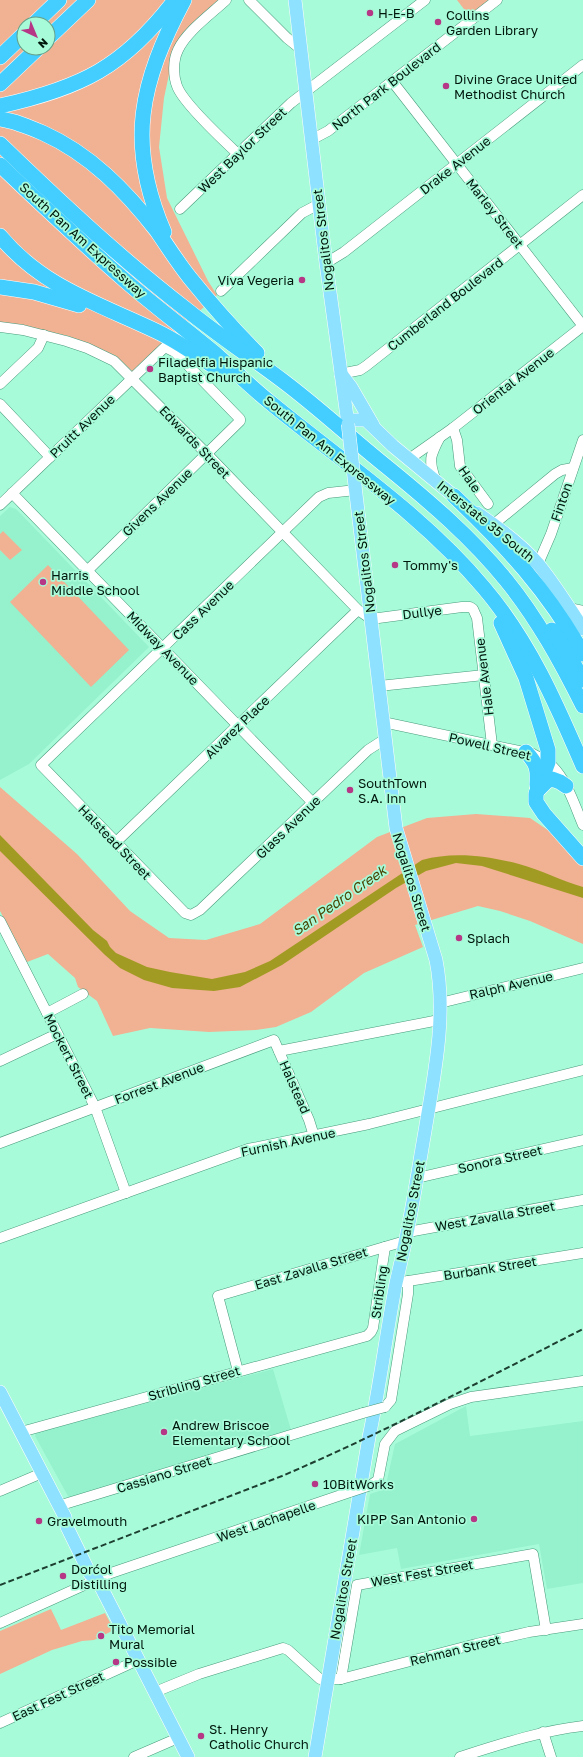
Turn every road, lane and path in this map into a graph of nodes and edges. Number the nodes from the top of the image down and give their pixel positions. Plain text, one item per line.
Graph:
1 (88, 0) edge
2 (176, 0) edge
3 (184, 0) edge
4 (226, 0) edge
5 (249, 0) edge
6 (295, 0) edge
7 (425, 0) edge
8 (497, 0) edge
9 (55, 4) edge
10 (42, 16) edge
11 (56, 30) edge
12 (16, 42) edge
13 (302, 50) junction
14 (30, 56) edge
15 (0, 58) edge
16 (583, 65) edge
17 (392, 81) junction
18 (0, 84) edge
19 (306, 93) junction
20 (0, 106) edge
21 (0, 119) edge
22 (311, 140) junction
23 (4, 154) edge
24 (238, 154) junction
25 (457, 164) junction
26 (583, 195) edge
27 (319, 204) junction
28 (180, 209) dead end
29 (0, 236) edge
30 (520, 245) junction
31 (173, 253) junction
32 (326, 263) junction
33 (0, 287) edge
34 (221, 291) dead end
35 (134, 321) junction
36 (583, 326) edge
37 (0, 327) edge
38 (44, 335) junction
39 (340, 374) junction
40 (132, 378) junction
41 (205, 382) joint
42 (284, 382) junction
43 (0, 384) edge
44 (269, 402) junction
45 (0, 404) edge
46 (347, 422) junction
47 (374, 426) junction
48 (453, 428) junction
49 (442, 436) junction
50 (583, 440) edge
51 (207, 454) junction
52 (581, 454) edge
53 (50, 457) junction
54 (409, 459) junction
55 (573, 468) junction
56 (436, 481) junction
57 (355, 488) junction
58 (12, 493) junction
59 (454, 496) junction
60 (488, 504) dead end
61 (0, 505) edge
62 (494, 524) junction
63 (283, 532) junction
64 (538, 564) junction
65 (88, 570) junction
66 (507, 580) junction
67 (485, 589) junction
68 (570, 608) junction
69 (473, 609) joint
70 (358, 610) junction
71 (583, 611) edge
72 (370, 619) junction
73 (583, 629) edge
74 (163, 648) junction
75 (583, 654) edge
76 (484, 675) junction
77 (583, 680) edge
78 (379, 686) junction
79 (583, 706) edge
80 (383, 722) junction
81 (238, 726) junction
82 (542, 731) junction
83 (385, 739) junction
84 (492, 745) junction
85 (520, 750) junction
86 (548, 762) junction
87 (41, 765) joint
88 (583, 766) edge
89 (566, 786) junction
90 (536, 794) junction
91 (313, 803) junction
92 (583, 825) edge
93 (116, 842) junction
94 (583, 858) edge
95 (192, 915) joint
96 (0, 923) edge
97 (583, 968) edge
98 (83, 994) dead end
99 (440, 1003) junction
100 (47, 1013) junction
101 (439, 1020) junction
102 (57, 1034) junction
103 (274, 1040) joint
104 (279, 1051) junction
105 (0, 1062) edge
106 (583, 1070) edge
107 (95, 1107) junction
108 (428, 1110) junction
109 (314, 1136) junction
110 (583, 1140) edge
111 (0, 1143) edge
112 (417, 1178) junction
113 (126, 1193) junction
114 (583, 1200) edge
115 (406, 1237) junction
116 (0, 1238) edge
117 (385, 1247) junction
118 (583, 1254) edge
119 (402, 1282) junction
120 (368, 1335) joint
121 (238, 1371) junction
122 (583, 1381) edge
123 (0, 1392) edge
124 (385, 1407) joint
125 (21, 1432) junction
126 (42, 1473) junction
127 (0, 1491) edge
128 (58, 1506) junction
129 (97, 1579) junction
130 (0, 1623) edge
131 (583, 1624) edge
132 (546, 1630) junction
133 (138, 1660) junction
134 (342, 1679) junction
135 (328, 1680) junction
136 (155, 1692) junction
137 (0, 1723) edge
138 (583, 1726) edge
139 (542, 1732) junction
140 (178, 1738) junction
141 (134, 1757) edge
142 (188, 1757) edge
143 (315, 1757) edge
144 (460, 1757) edge
145 (551, 1757) edge

1 - 11 highway
2 - 20 highway
3 - 31 highway
4 - 24 street
5 - 13 street
6 - 13 main road, Nogalitos Street
7 - 19 street, West Baylor Street
8 - 17 street, North Park Boulevard
9 - 10 highway
12 - 15 highway
13 - 19 main road, Nogalitos Street
14 - 18 highway
16 - 25 street, Drake Avenue
17 - 22 street, North Park Boulevard
17 - 25 street, Marley Street
19 - 22 main road, Nogalitos Street
19 - 24 street, West Baylor Street
21 - 31 highway
22 - 27 main road, Nogalitos Street
23 - 42 highway, South Pan Am Expressway
23 - 44 highway, South Pan Am Expressway
24 - 28 street, West Baylor Street
25 - 30 street, Marley Street
25 - 32 street, Drake Avenue
26 - 30 street, Cumberland Boulevard
27 - 32 main road, Nogalitos Street
27 - 34 street
29 - 35 highway
30 - 36 street, Marley Street
30 - 39 street, Cumberland Boulevard
31 - 42 highway
32 - 39 main road, Nogalitos Street
33 - 35 highway
35 - 44 highway
36 - 48 street, Oriental Avenue
37 - 38 street, Edwards Street
38 - 40 street, Edwards Street
38 - 43 street
39 - 46 main road, Nogalitos Street
39 - 47 main road, Interstate 35 South
40 - 41 street, Pruitt Avenue
40 - 51 street, Edwards Street
40 - 53 street, Pruitt Avenue
41 - 51 street, Givens Avenue
42 - 66 highway, South Pan Am Expressway
44 - 67 highway, South Pan Am Expressway
45 - 53 street
46 - 47 main road, Interstate 35 South
46 - 57 main road, Nogalitos Street, bridge
47 - 54 main road, Interstate 35 South
48 - 49 street, Oriental Avenue
48 - 60 street, Hale
49 - 54 street, Oriental Avenue
49 - 56 street, Oriental Avenue
50 - 52 street, Finton
51 - 63 street, Edwards Street
51 - 65 street, Givens Avenue
52 - 55 street, Finton
53 - 58 street, Pruitt Avenue
54 - 56 main road, Interstate 35 South
55 - 62 street
55 - 64 street, Finton
56 - 59 main road, Interstate 35 South
57 - 63 street, Cass Avenue
57 - 72 main road, Nogalitos Street
58 - 61 street, Pruitt Avenue
58 - 65 street, Midway Avenue
59 - 62 main road, Interstate 35 South
59 - 75 highway
62 - 64 main road, Interstate 35 South
63 - 70 street, Edwards Street
63 - 74 street, Cass Avenue
64 - 68 main road, Interstate 35 South
65 - 74 street, Midway Avenue
66 - 77 highway
66 - 79 highway, South Pan Am Expressway
67 - 82 highway
67 - 88 highway, South Pan Am Expressway
68 - 71 street
68 - 73 main road, Interstate 35 South
69 - 72 street, Dullye
69 - 76 street, Hale Avenue
70 - 72 street, Edwards Street
70 - 81 street, Alvarez Place
72 - 78 main road, Nogalitos Street
74 - 81 street, Midway Avenue
74 - 87 street, Cass Avenue
76 - 78 street
76 - 84 street, Hale Avenue
78 - 80 main road, Nogalitos Street
80 - 83 main road, Nogalitos Street
80 - 84 street, Powell Street
81 - 91 street, Midway Avenue
81 - 93 street, Alvarez Place
82 - 85 highway
82 - 86 highway
83 - 91 street, Glass Avenue
83 - 99 main road, Nogalitos Street
84 - 85 street, Powell Street
85 - 86 street, Powell Street
85 - 90 highway
86 - 89 street, Powell Street
86 - 90 highway
87 - 93 street, Halstead Street
89 - 90 highway
89 - 92 street, Powell Street
90 - 94 highway
91 - 95 street, Glass Avenue
93 - 95 street, Halstead Street
96 - 100 street, Mockert Street
97 - 99 street, Ralph Avenue
98 - 100 street
99 - 101 main road, Nogalitos Street
100 - 102 street, Mockert Street
101 - 104 street
101 - 108 main road, Nogalitos Street
102 - 105 street
102 - 107 street, Mockert Street
103 - 104 street, Halstead
103 - 107 street, Forrest Avenue
104 - 109 street, Halstead
106 - 108 street, Furnish Avenue
107 - 111 street, Forrest Avenue
107 - 113 street, Mockert Street
108 - 109 street, Furnish Avenue
108 - 112 main road, Nogalitos Street
109 - 113 street, Furnish Avenue
110 - 112 street, Sonora Street
112 - 115 main road, Nogalitos Street
113 - 116 street, Furnish Avenue
114 - 115 street, West Zavalla Street
115 - 117 street, East Zavalla Street
115 - 119 main road, Nogalitos Street
117 - 120 street, Stribling
117 - 121 street, East Zavalla Street
118 - 119 street, Burbank Street
119 - 124 street, Nogalitos Street
119 - 135 main road, Nogalitos Street
120 - 121 street, Stribling Street
121 - 125 street, Stribling Street
122 - 129 street, West Lachapelle, bridge
123 - 125 main road
124 - 128 street, Cassiano Street, bridge
125 - 126 main road
126 - 127 street
126 - 128 main road
128 - 129 main road
129 - 130 street, West Lachapelle
129 - 133 main road
131 - 132 street, Rehman Street
132 - 134 street, Rehman Street
132 - 134 street, West Fest Street
133 - 136 main road
133 - 137 street, East Fest Street
134 - 135 street, Rehman Street
135 - 136 street
135 - 143 main road, Nogalitos Street
136 - 140 main road
138 - 139 street
139 - 144 street
139 - 145 street
140 - 141 street
140 - 142 main road

